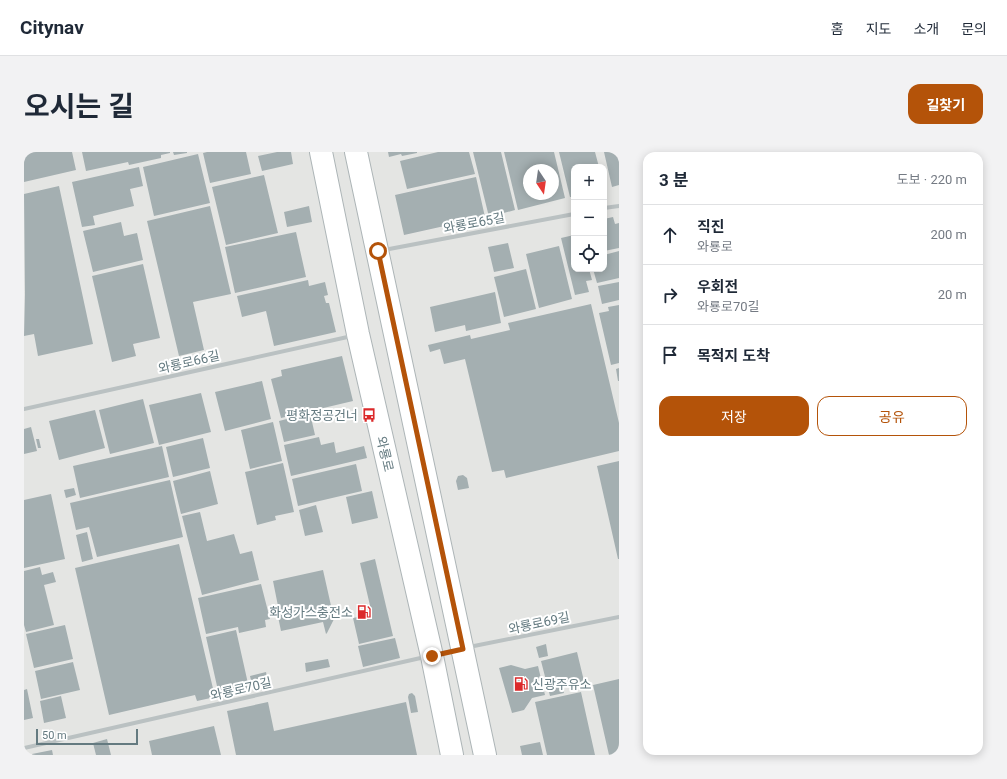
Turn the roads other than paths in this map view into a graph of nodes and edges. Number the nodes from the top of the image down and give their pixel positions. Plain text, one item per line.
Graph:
1 (321, 152) edge
2 (356, 152) edge
3 (619, 206) edge
4 (607, 208) edge
5 (571, 215) edge
6 (378, 251) junction
7 (358, 334) junction
8 (24, 409) edge
9 (619, 617) edge
10 (463, 649) junction
11 (432, 656) junction
12 (24, 748) edge
13 (452, 755) edge
14 (485, 755) edge

1 - 7 main road, 와룡로
2 - 6 main road
3 - 4 street
5 - 6 street, 와룡로65길
6 - 10 main road
7 - 8 street, 와룡로66길
7 - 11 main road, 와룡로
9 - 10 street, 와룡로69길
10 - 11 street, 와룡로70길
10 - 14 main road
11 - 12 street, 와룡로70길
11 - 13 main road, 와룡로

